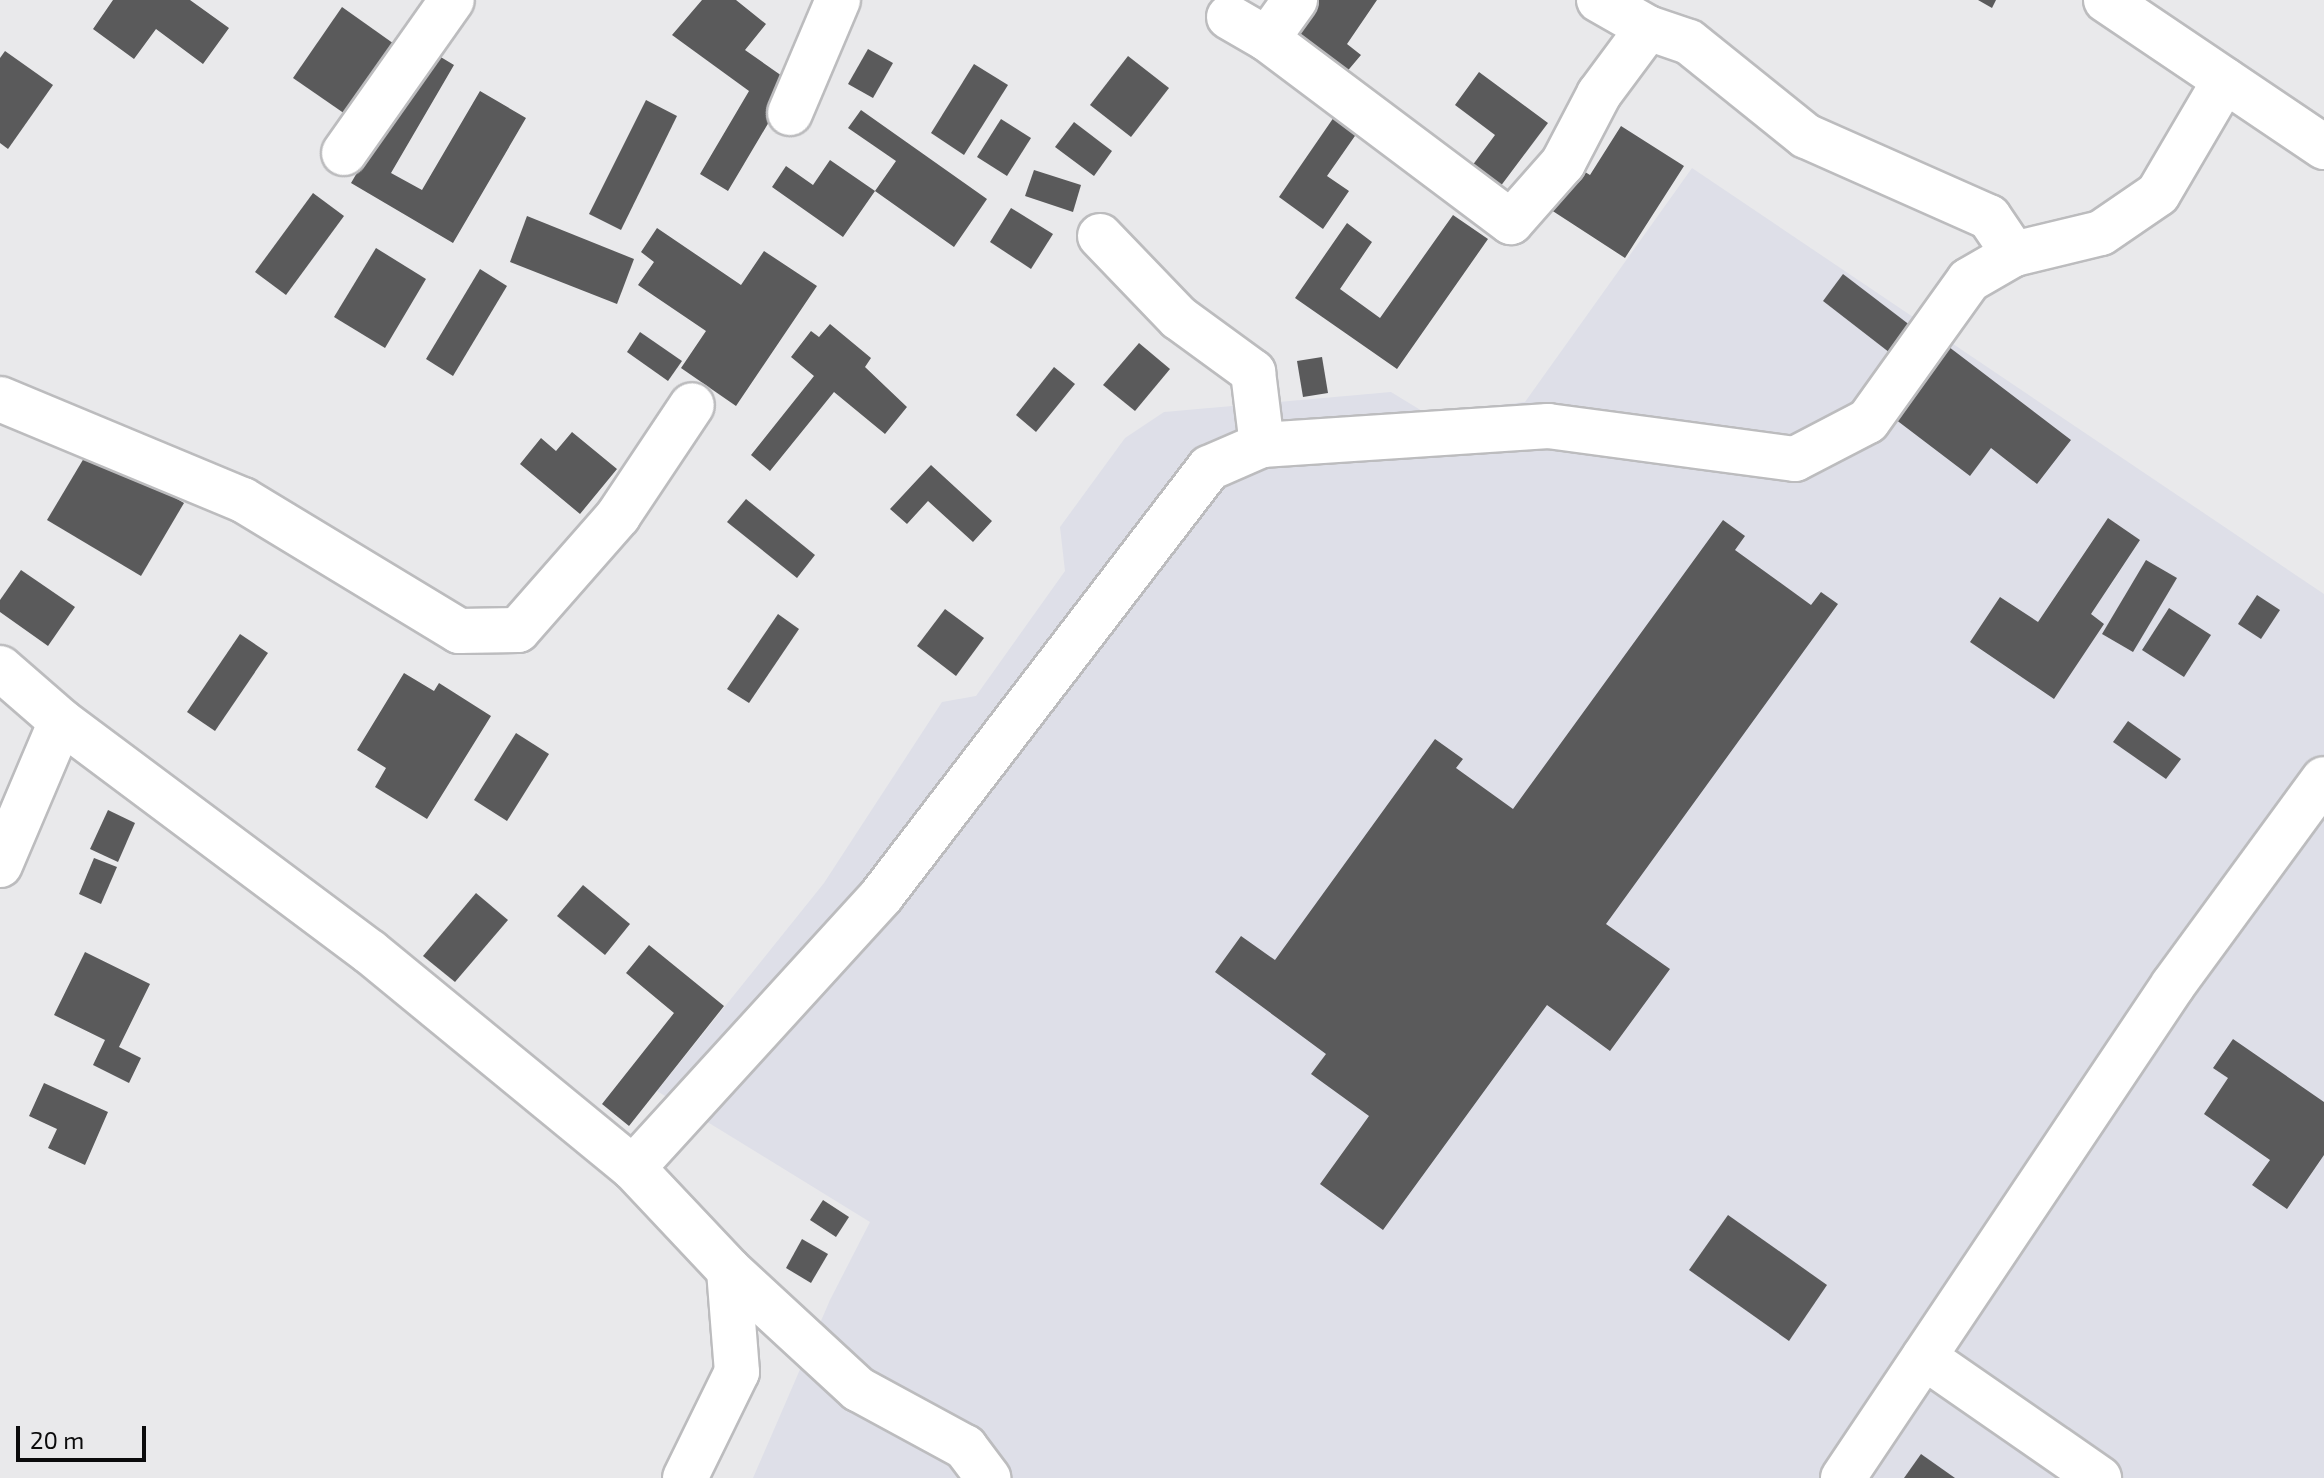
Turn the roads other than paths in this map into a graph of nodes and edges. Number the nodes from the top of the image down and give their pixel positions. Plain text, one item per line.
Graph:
1 (452, 0) edge
2 (838, 0) edge
3 (1295, 0) edge
4 (1599, 0) edge
5 (2106, 0) edge
6 (1229, 17) dead end
7 (1648, 28) junction
8 (1267, 39) junction
9 (2225, 80) junction
10 (790, 113) dead end
11 (2324, 147) edge
12 (344, 153) dead end
13 (1100, 236) dead end
14 (2014, 254) junction
15 (0, 399) edge
16 (692, 405) dead end
17 (1262, 445) junction
18 (0, 668) edge
19 (61, 721) junction
20 (2318, 800) edge
21 (0, 865) edge
22 (633, 1168) junction
23 (729, 1270) junction
24 (1924, 1357) junction
25 (685, 1478) edge
26 (988, 1478) edge
27 (1843, 1478) edge
28 (2099, 1478) edge

1 - 12 street
2 - 10 street
3 - 8 street
4 - 7 street
5 - 9 street
6 - 8 street
7 - 8 street
7 - 14 street
9 - 11 street
9 - 14 street
13 - 17 street
14 - 17 street
15 - 16 street
17 - 22 street
18 - 19 street
19 - 21 street
19 - 22 street
20 - 24 street
22 - 23 street
23 - 25 street
23 - 26 street
24 - 27 street
24 - 28 street

